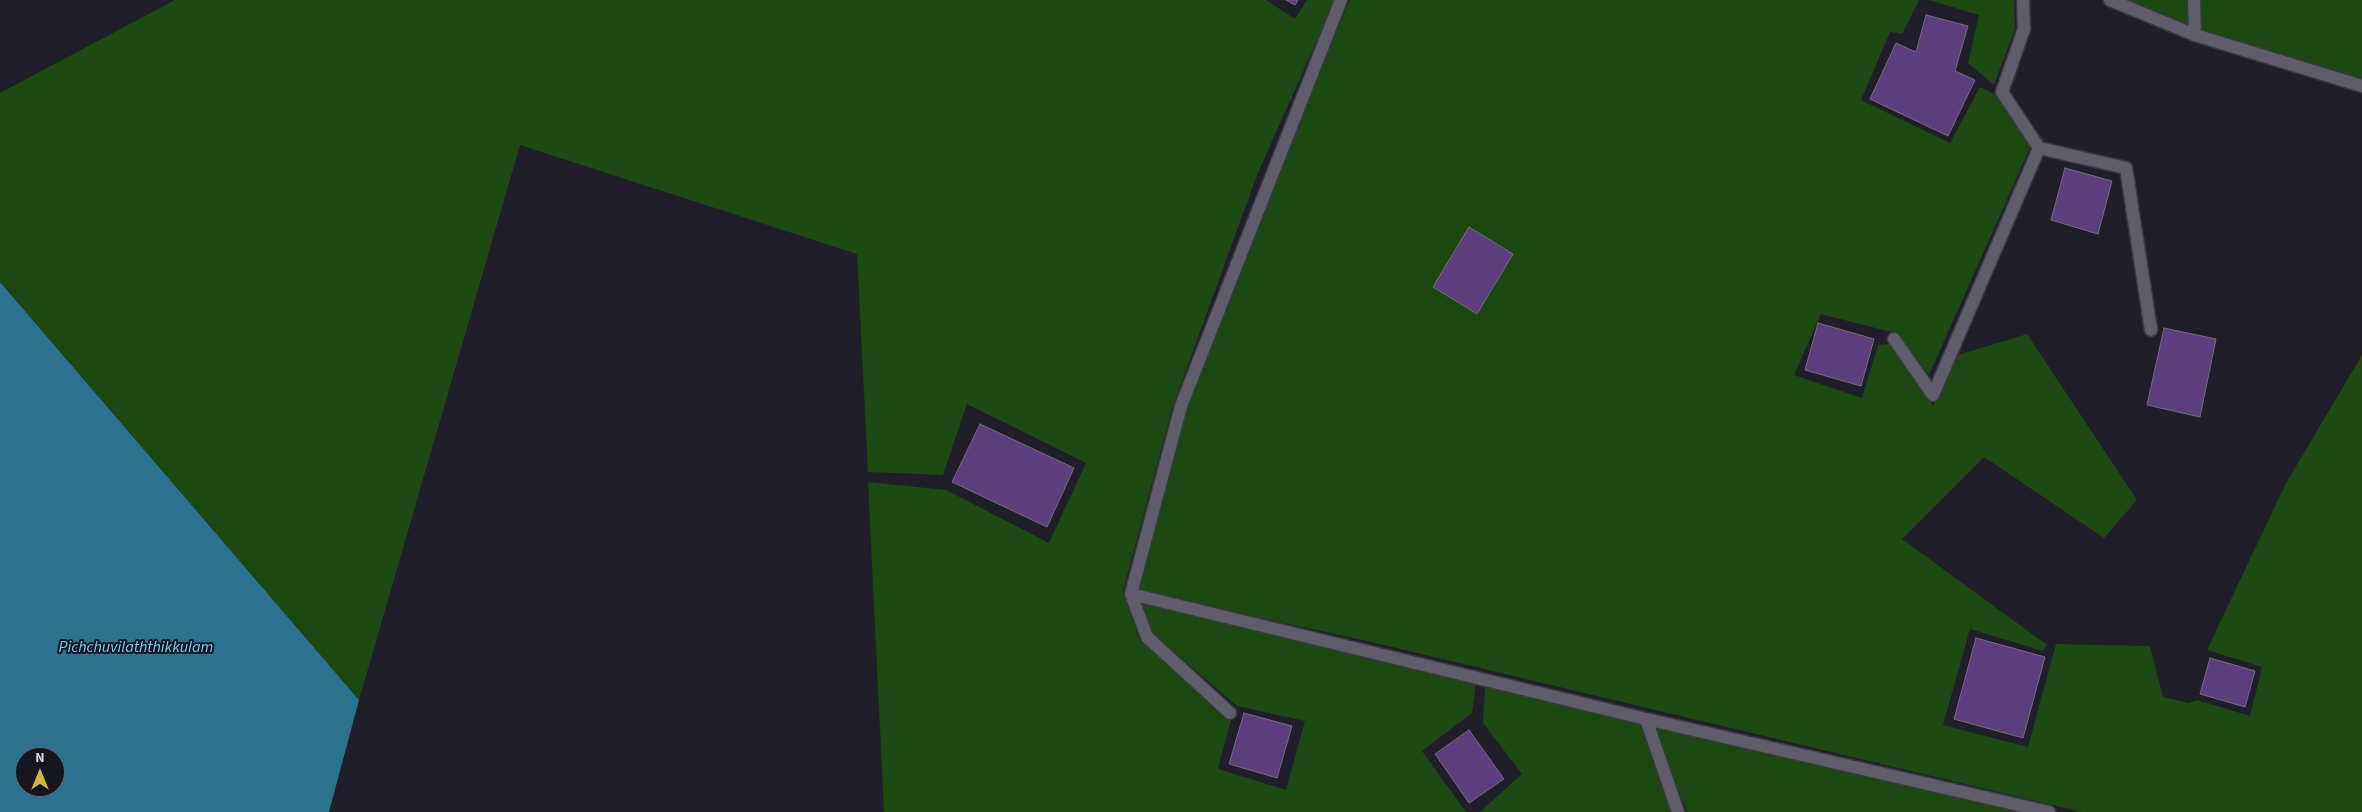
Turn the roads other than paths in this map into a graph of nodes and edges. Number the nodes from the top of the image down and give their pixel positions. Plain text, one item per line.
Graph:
1 (1340, 0) edge
2 (2023, 0) edge
3 (2110, 0) edge
4 (2194, 0) edge
5 (2196, 35) junction
6 (2362, 86) edge
7 (2039, 148) junction
8 (2151, 330) dead end
9 (1894, 339) dead end
10 (1131, 594) junction
11 (1230, 713) dead end
12 (1646, 719) junction
13 (1678, 812) edge
14 (2049, 812) edge

1 - 10 street
2 - 7 street
3 - 5 street
4 - 5 street
5 - 6 street
7 - 8 street
7 - 9 street
10 - 11 street
10 - 12 street
12 - 13 street
12 - 14 street

